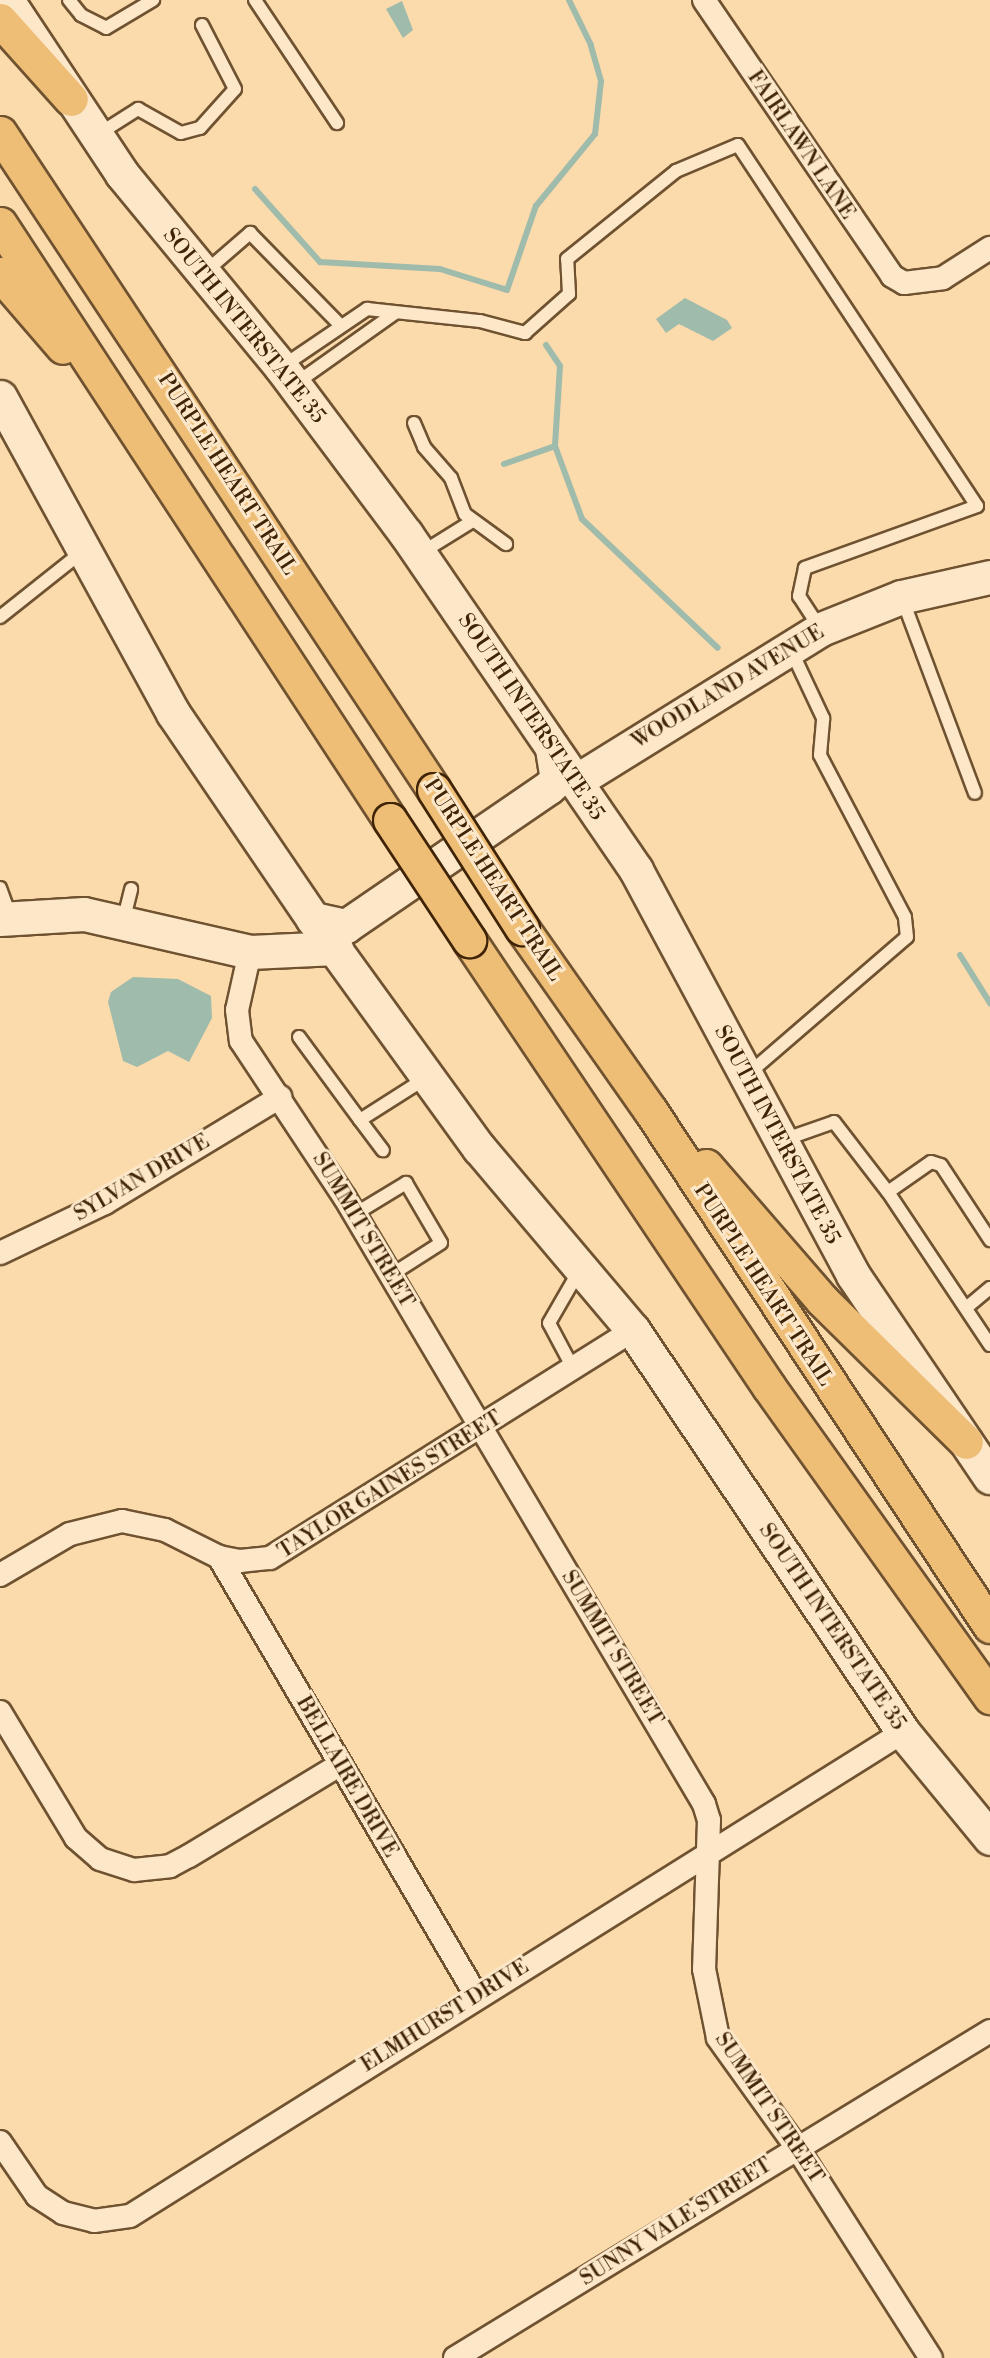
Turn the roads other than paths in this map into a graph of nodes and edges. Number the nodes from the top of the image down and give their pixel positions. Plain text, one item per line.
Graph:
1 (69, 0) edge
2 (153, 0) edge
3 (255, 0) edge
4 (704, 0) edge
5 (7, 6) edge
6 (202, 25) dead end
7 (71, 99) joint
8 (337, 123) dead end
9 (0, 133) edge
10 (96, 136) junction
11 (0, 224) edge
12 (990, 248) edge
13 (0, 274) edge
14 (202, 275) junction
15 (395, 313) junction
16 (340, 325) junction
17 (287, 376) junction
18 (0, 397) edge
19 (120, 406) junction
20 (414, 423) dead end
21 (471, 522) junction
22 (506, 544) dead end
23 (82, 552) junction
24 (420, 554) junction
25 (990, 576) edge
26 (901, 597) junction
27 (0, 616) edge
28 (821, 629) junction
29 (790, 647) junction
30 (552, 747) junction
31 (576, 781) junction
32 (975, 793) dead end
33 (597, 815) junction
34 (131, 889) dead end
35 (4, 908) edge
36 (313, 919) junction
37 (123, 922) junction
38 (250, 952) junction
39 (345, 961) junction
40 (299, 1037) dead end
41 (744, 1076) junction
42 (427, 1077) junction
43 (280, 1097) junction
44 (650, 1110) junction
45 (360, 1120) junction
46 (778, 1142) junction
47 (382, 1150) dead end
48 (888, 1192) junction
49 (355, 1214) junction
50 (990, 1240) edge
51 (0, 1253) edge
52 (581, 1268) junction
53 (391, 1275) junction
54 (990, 1288) edge
55 (966, 1308) junction
56 (633, 1330) junction
57 (990, 1345) edge
58 (575, 1371) junction
59 (482, 1428) junction
60 (966, 1442) junction
61 (990, 1477) edge
62 (219, 1557) junction
63 (0, 1575) edge
64 (990, 1626) edge
65 (990, 1697) edge
66 (0, 1712) edge
67 (903, 1732) junction
68 (339, 1765) junction
69 (990, 1838) edge
70 (708, 1853) junction
71 (476, 1995) junction
72 (990, 2031) edge
73 (0, 2142) edge
74 (797, 2148) junction
75 (455, 2358) edge
76 (931, 2358) edge

1 - 2 lane
3 - 8 lane
4 - 12 street, FAIRLAWN LANE
5 - 7 highway
6 - 10 lane
7 - 10 main road, SOUTH INTERSTATE 35
9 - 44 highway, PURPLE HEART TRAIL, bridge
10 - 14 main road, SOUTH INTERSTATE 35
11 - 19 highway
13 - 19 highway
14 - 16 lane
14 - 17 main road, SOUTH INTERSTATE 35
15 - 16 lane
15 - 17 lane
15 - 28 lane
16 - 17 lane
17 - 24 main road, SOUTH INTERSTATE 35
18 - 23 main road, SOUTH INTERSTATE 35
19 - 65 highway, bridge
20 - 21 lane
21 - 22 lane
21 - 24 lane
23 - 27 lane
23 - 36 main road, SOUTH INTERSTATE 35
24 - 30 main road, SOUTH INTERSTATE 35
25 - 26 main road, WOODLAND AVENUE
26 - 28 main road, WOODLAND AVENUE
26 - 32 lane
28 - 29 main road, WOODLAND AVENUE
29 - 31 main road, WOODLAND AVENUE
29 - 41 lane
30 - 31 main road, SOUTH INTERSTATE 35
30 - 36 main road
31 - 33 main road, SOUTH INTERSTATE 35
33 - 39 main road
33 - 41 main road, SOUTH INTERSTATE 35
34 - 37 lane
35 - 37 main road
36 - 39 main road, SOUTH INTERSTATE 35
37 - 38 main road
38 - 39 main road
38 - 43 street, SUMMIT STREET
39 - 42 main road, SOUTH INTERSTATE 35
40 - 45 lane
41 - 46 main road, SOUTH INTERSTATE 35
42 - 45 lane
42 - 52 main road, SOUTH INTERSTATE 35
43 - 49 street, SUMMIT STREET
43 - 51 street, SYLVAN DRIVE
44 - 60 highway
44 - 64 highway, PURPLE HEART TRAIL
45 - 47 lane
46 - 48 lane
46 - 60 main road, SOUTH INTERSTATE 35
48 - 50 lane
48 - 55 lane
49 - 53 street, SUMMIT STREET
49 - 53 lane
52 - 56 main road, SOUTH INTERSTATE 35
52 - 58 lane
53 - 59 street, SUMMIT STREET
54 - 55 lane
55 - 57 lane
56 - 58 street, TAYLOR GAINES STREET
56 - 67 main road, SOUTH INTERSTATE 35
58 - 59 street, TAYLOR GAINES STREET
59 - 62 street, TAYLOR GAINES STREET
59 - 70 street, SUMMIT STREET
60 - 61 main road, SOUTH INTERSTATE 35
62 - 63 street, TAYLOR GAINES STREET
62 - 68 street, BELLAIRE DRIVE
66 - 68 street
67 - 69 main road, SOUTH INTERSTATE 35
67 - 70 street, ELMHURST DRIVE
68 - 71 street, BELLAIRE DRIVE
70 - 71 street, ELMHURST DRIVE
70 - 74 street, SUMMIT STREET
71 - 73 street, ELMHURST DRIVE
72 - 74 street, SUNNY VALE STREET
74 - 75 street, SUNNY VALE STREET
74 - 76 street, SUMMIT STREET

